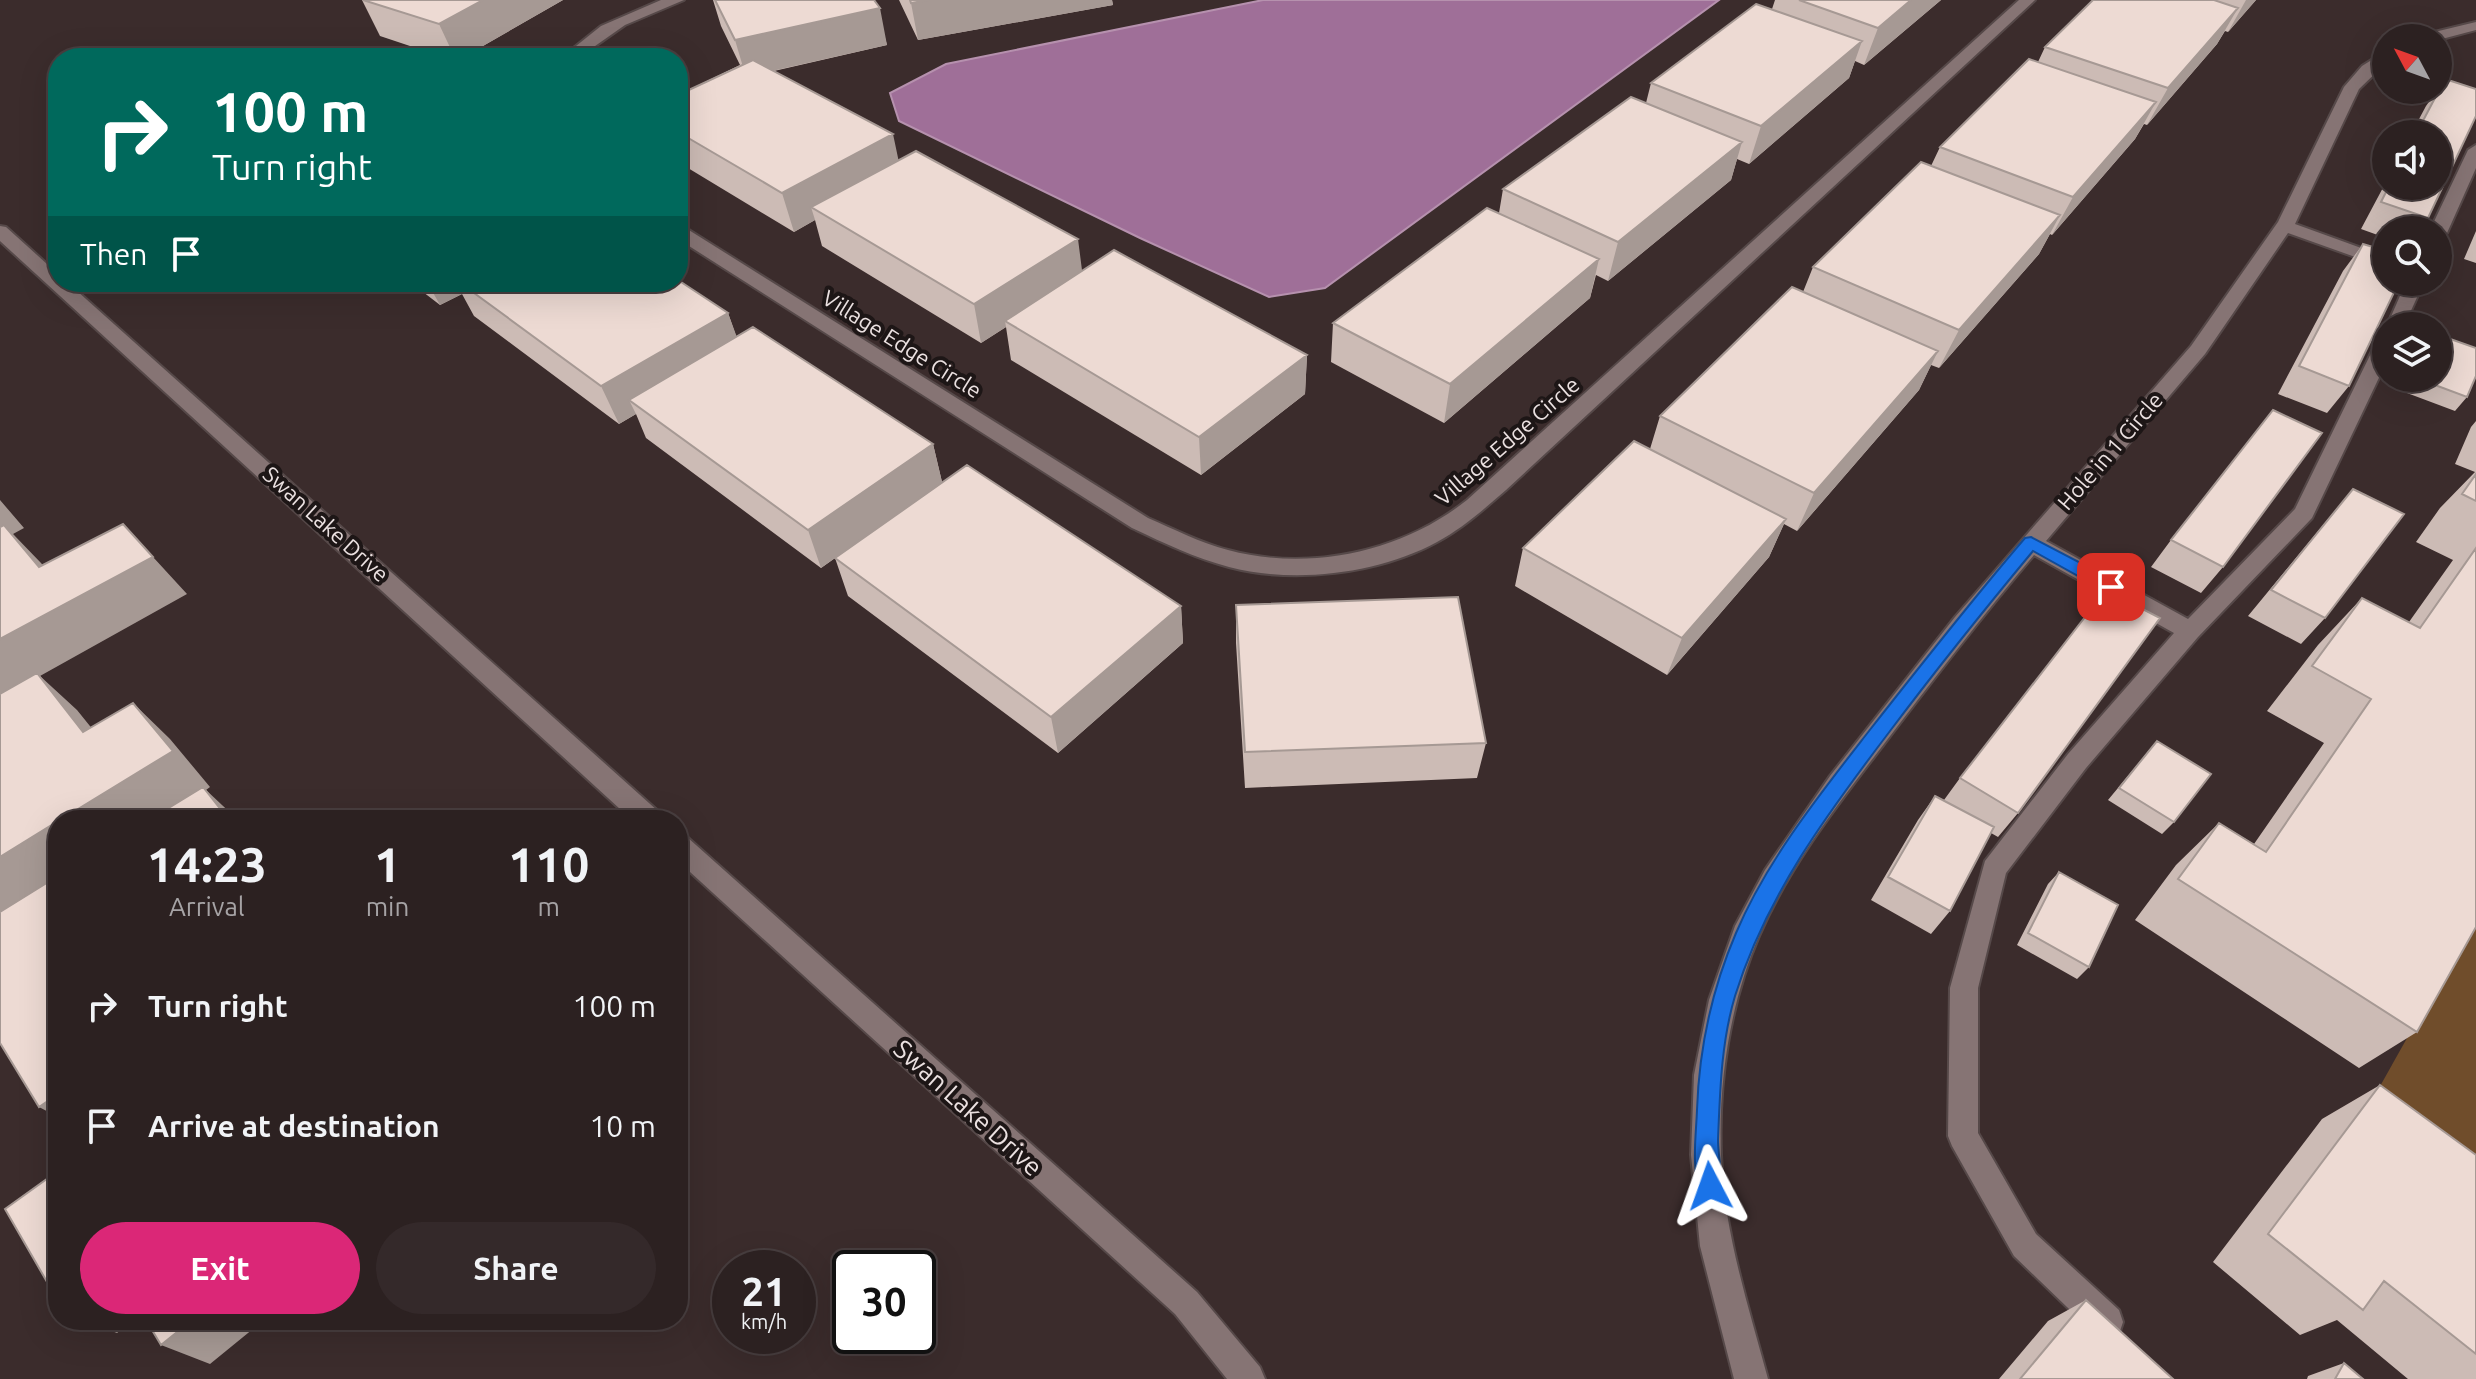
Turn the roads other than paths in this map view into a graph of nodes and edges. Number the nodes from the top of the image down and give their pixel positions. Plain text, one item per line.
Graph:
1 (677, 0) edge
2 (2028, 0) edge
3 (2476, 26) edge
4 (2452, 32) edge
5 (581, 48) edge
6 (2372, 66) edge
7 (2476, 150) edge
8 (2446, 216) edge
9 (2284, 226) junction
10 (0, 231) edge
11 (688, 237) edge
12 (2372, 258) edge
13 (48, 274) edge
14 (67, 292) edge
15 (2372, 372) edge
16 (2031, 543) junction
17 (2190, 631) junction
18 (639, 810) edge
19 (688, 854) edge
20 (2123, 1338) edge
21 (1248, 1379) edge
22 (1751, 1379) edge

1 - 5 street
2 - 11 street, Village Edge Circle
3 - 4 street
6 - 9 street, Hole in 1 Circle
7 - 8 street
9 - 12 street
9 - 16 street, Hole in 1 Circle
10 - 13 street, Swan Lake Drive
14 - 18 street, Swan Lake Drive
15 - 17 street
16 - 17 street
16 - 22 street, Hole in 1 Circle
17 - 20 street
19 - 21 street, Swan Lake Drive

